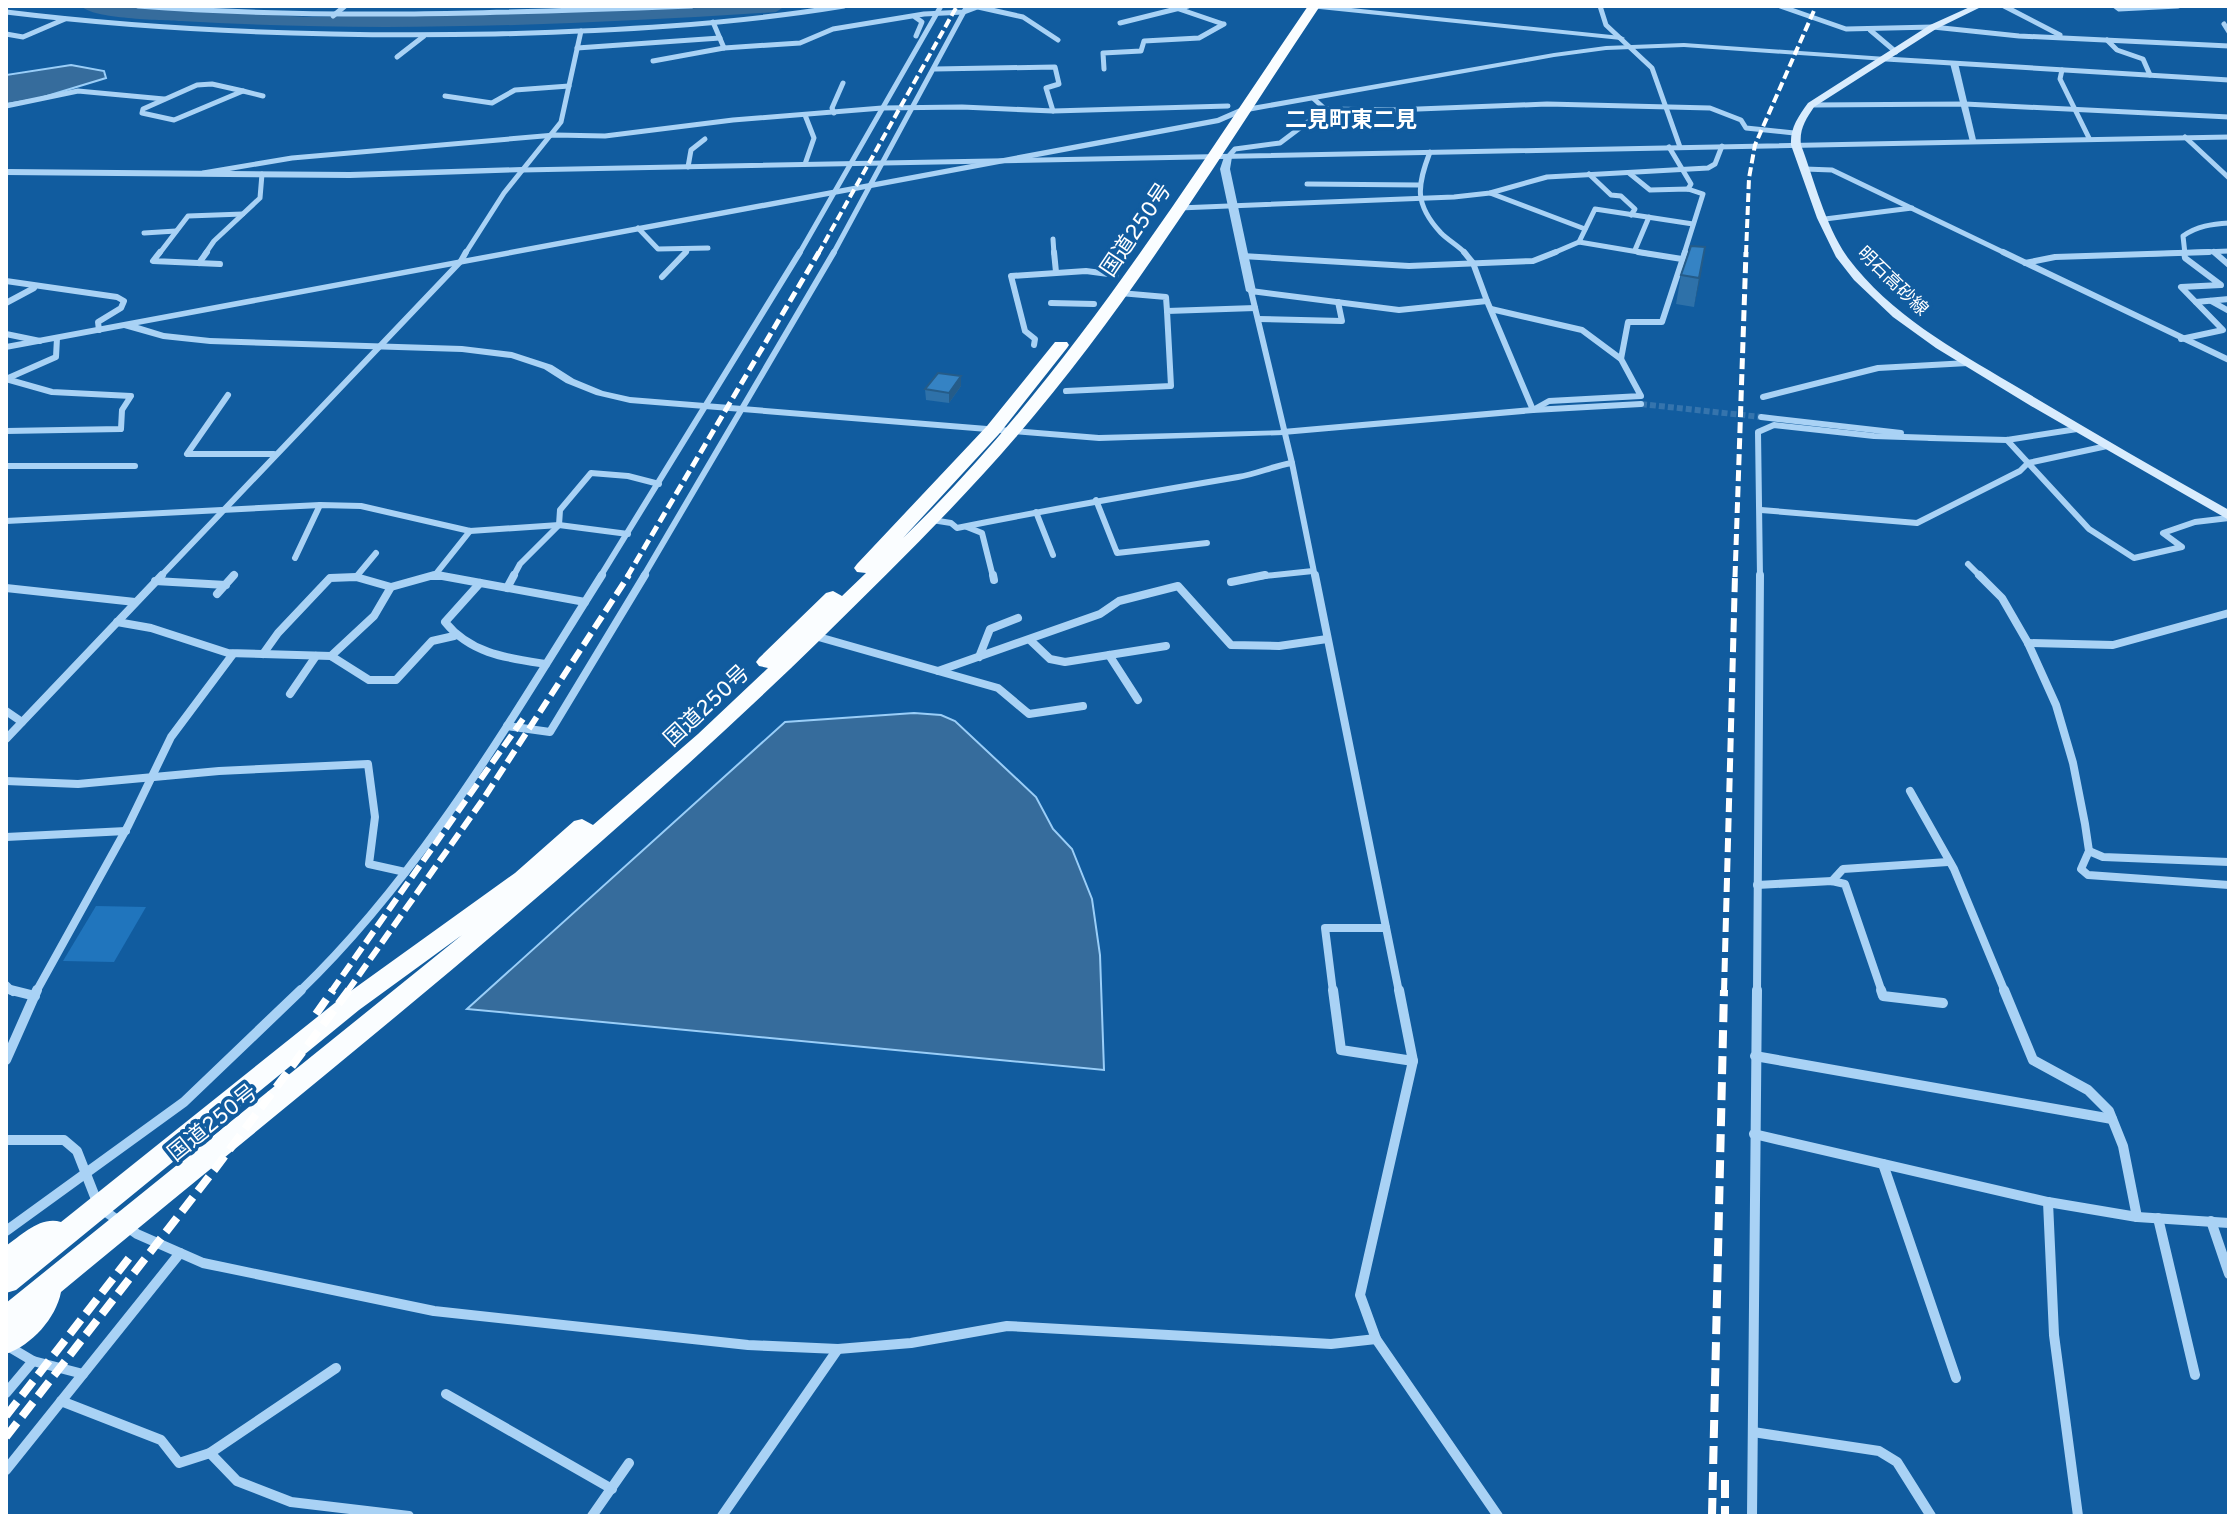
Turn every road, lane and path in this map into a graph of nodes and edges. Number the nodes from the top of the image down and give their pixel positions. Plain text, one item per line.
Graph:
1 (138, 6) edge
2 (345, 6) edge
3 (692, 6) edge
4 (844, 6) edge
5 (979, 6) edge
6 (1169, 6) edge
7 (1188, 6) edge
8 (1299, 6) edge
9 (1313, 6) edge
10 (1600, 6) edge
11 (1780, 6) edge
12 (1979, 6) edge
13 (2004, 6) edge
14 (2115, 6) edge
15 (2178, 6) edge
16 (1176, 8) junction
17 (939, 9) edge
18 (966, 9) edge
19 (6, 12) edge
20 (333, 16) junction
21 (915, 17) junction
22 (66, 19) junction
23 (713, 22) junction
24 (1120, 23) dead end
25 (2224, 24) dead end
26 (1933, 27) junction
27 (1870, 30) junction
28 (581, 31) junction
29 (2229, 32) edge
30 (6, 34) edge
31 (424, 36) junction
32 (916, 36) dead end
33 (2064, 37) junction
34 (720, 38) junction
35 (1621, 38) junction
36 (1058, 40) dead end
37 (2107, 40) junction
38 (2229, 46) edge
39 (1631, 47) junction
40 (577, 48) junction
41 (724, 48) junction
42 (1891, 55) junction
43 (397, 57) dead end
44 (653, 61) dead end
45 (1954, 63) junction
46 (935, 69) junction
47 (1104, 69) dead end
48 (2062, 70) junction
49 (2150, 75) junction
50 (2229, 80) edge
51 (843, 83) dead end
52 (569, 86) junction
53 (244, 91) junction
54 (263, 96) dead end
55 (445, 96) dead end
56 (165, 99) junction
57 (1314, 99) junction
58 (1965, 104) junction
59 (1811, 105) junction
60 (6, 106) edge
61 (882, 108) junction
62 (912, 108) junction
63 (1667, 108) junction
64 (1325, 109) junction
65 (2074, 110) junction
66 (1053, 111) junction
67 (1229, 112) junction
68 (834, 113) junction
69 (805, 115) junction
70 (2229, 117) edge
71 (555, 135) junction
72 (2185, 137) junction
73 (2229, 137) edge
74 (2089, 138) junction
75 (705, 139) dead end
76 (1795, 139) junction
77 (1974, 142) junction
78 (1722, 146) junction
79 (1669, 147) junction
80 (1680, 147) junction
81 (1430, 152) junction
82 (1211, 158) junction
83 (998, 160) junction
84 (884, 162) junction
85 (805, 164) junction
86 (852, 164) junction
87 (688, 167) junction
88 (1805, 169) junction
89 (522, 170) junction
90 (1680, 171) junction
91 (6, 172) edge
92 (203, 173) junction
93 (1629, 173) junction
94 (262, 174) junction
95 (1589, 174) junction
96 (2229, 178) edge
97 (873, 183) junction
98 (1307, 184) dead end
99 (1418, 185) junction
100 (1688, 189) junction
101 (836, 190) junction
102 (1490, 193) junction
103 (1419, 198) junction
104 (1231, 206) junction
105 (1178, 208) junction
106 (1913, 208) junction
107 (243, 214) junction
108 (1631, 215) junction
109 (1649, 217) junction
110 (1825, 219) junction
111 (2229, 223) edge
112 (1693, 224) junction
113 (638, 228) junction
114 (1585, 229) junction
115 (176, 231) junction
116 (144, 233) dead end
117 (1053, 239) dead end
118 (1579, 242) junction
119 (708, 248) dead end
120 (688, 249) junction
121 (1635, 250) junction
122 (2229, 251) edge
123 (2214, 252) junction
124 (2185, 253) junction
125 (1242, 256) junction
126 (1682, 259) junction
127 (461, 261) junction
128 (199, 263) junction
129 (1473, 263) junction
130 (2024, 263) junction
131 (220, 264) dead end
132 (2229, 265) edge
133 (1056, 272) junction
134 (662, 277) dead end
135 (6, 281) edge
136 (1118, 284) junction
137 (35, 287) junction
138 (1251, 291) junction
139 (2229, 299) edge
140 (1487, 301) junction
141 (2210, 301) junction
142 (1338, 302) junction
143 (2196, 302) junction
144 (6, 303) edge
145 (1051, 303) dead end
146 (1094, 304) junction
147 (1255, 308) junction
148 (1491, 309) junction
149 (1167, 311) junction
150 (2229, 311) edge
151 (1258, 319) junction
152 (125, 325) junction
153 (99, 330) junction
154 (6, 334) edge
155 (57, 338) junction
156 (2180, 339) junction
157 (40, 341) junction
158 (1034, 345) dead end
159 (6, 347) edge
160 (377, 347) junction
161 (1621, 359) junction
162 (2229, 360) edge
163 (1968, 363) junction
164 (1066, 391) dead end
165 (228, 395) dead end
166 (1763, 397) dead end
167 (1641, 404) tunnel mouth
168 (708, 406) junction
169 (745, 409) junction
170 (1533, 410) junction
171 (1761, 417) tunnel mouth
172 (2077, 429) junction
173 (1003, 430) junction
174 (6, 431) edge
175 (1283, 432) junction
176 (1934, 438) junction
177 (2007, 440) junction
178 (2107, 446) junction
179 (274, 454) junction
180 (120, 457) dead end
181 (1292, 463) junction
182 (2028, 463) junction
183 (6, 466) edge
184 (113, 466) junction
185 (135, 466) dead end
186 (659, 484) junction
187 (1096, 500) junction
188 (320, 505) junction
189 (223, 509) junction
190 (1761, 510) junction
191 (1036, 512) junction
192 (2229, 517) edge
193 (932, 520) junction
194 (6, 521) edge
195 (559, 525) junction
196 (967, 526) junction
197 (470, 531) junction
198 (628, 534) junction
199 (1207, 543) dead end
200 (376, 553) dead end
201 (1117, 553) junction
202 (1106, 554) dead end
203 (1053, 555) dead end
204 (295, 558) dead end
205 (1968, 564) dead end
206 (1313, 571) junction
207 (234, 575) dead end
208 (435, 575) junction
209 (356, 577) junction
210 (994, 580) dead end
211 (155, 581) junction
212 (1231, 582) dead end
213 (480, 583) junction
214 (226, 585) junction
215 (391, 587) junction
216 (6, 588) edge
217 (507, 588) junction
218 (217, 594) dead end
219 (135, 602) junction
220 (585, 602) junction
221 (2229, 613) edge
222 (1018, 618) dead end
223 (117, 622) junction
224 (454, 636) junction
225 (815, 636) junction
226 (1327, 639) junction
227 (1030, 640) junction
228 (2028, 643) junction
229 (1166, 646) dead end
230 (233, 654) junction
231 (263, 654) junction
232 (1109, 655) junction
233 (316, 656) junction
234 (331, 656) junction
235 (979, 657) junction
236 (546, 664) junction
237 (938, 671) junction
238 (290, 694) dead end
239 (1138, 700) dead end
240 (1083, 706) dead end
241 (6, 711) edge
242 (22, 722) junction
243 (507, 726) junction
244 (6, 739) edge
245 (149, 779) junction
246 (6, 781) edge
247 (1910, 791) dead end
248 (126, 831) junction
249 (6, 837) edge
250 (2089, 851) junction
251 (1948, 862) junction
252 (2229, 862) edge
253 (405, 872) junction
254 (1832, 881) junction
255 (1757, 885) junction
256 (2229, 885) edge
257 (1386, 928) junction
258 (6, 985) edge
259 (35, 996) junction
260 (1943, 1003) dead end
261 (1755, 1056) junction
262 (6, 1060) edge
263 (1413, 1061) junction
264 (2112, 1119) junction
265 (1754, 1134) junction
266 (6, 1140) edge
267 (1883, 1164) junction
268 (86, 1175) junction
269 (2048, 1202) junction
270 (99, 1207) junction
271 (2137, 1217) junction
272 (2158, 1218) junction
273 (2211, 1221) junction
274 (125, 1223) junction
275 (2229, 1223) edge
276 (6, 1231) edge
277 (180, 1253) junction
278 (6, 1261) edge
279 (2229, 1274) edge
280 (6, 1282) edge
281 (50, 1285) junction
282 (6, 1320) edge
283 (1376, 1339) junction
284 (6, 1343) edge
285 (838, 1349) junction
286 (33, 1361) junction
287 (336, 1368) dead end
288 (83, 1374) junction
289 (2195, 1375) dead end
290 (1956, 1378) dead end
291 (6, 1393) edge
292 (446, 1394) dead end
293 (61, 1401) junction
294 (1753, 1432) junction
295 (210, 1453) junction
296 (629, 1463) dead end
297 (6, 1470) edge
298 (612, 1489) junction
299 (409, 1516) edge
300 (592, 1516) edge
301 (722, 1516) edge
302 (1498, 1516) edge
303 (1752, 1516) edge
304 (1931, 1516) edge
305 (2078, 1516) edge

1 - 20 street
2 - 20 street
3 - 20 street
4 - 23 street
5 - 18 street
5 - 36 street
6 - 16 street
7 - 16 street
8 - 67 highway, 国道250号
9 - 35 street
9 - 67 highway, 国道250号
10 - 35 street
11 - 27 street
12 - 26 main road
13 - 33 street
14 - 15 street
16 - 24 street
16 - 47 street
17 - 18 street
17 - 21 street
17 - 61 street
18 - 46 street
19 - 22 street
21 - 32 street
21 - 41 street
22 - 30 street
22 - 31 street
23 - 28 street
23 - 34 street
25 - 29 street
26 - 27 street
26 - 33 street
26 - 42 main road
27 - 42 street
28 - 31 street
28 - 40 street
31 - 43 street
33 - 37 street
34 - 40 street
34 - 41 street
35 - 39 street
37 - 38 street
37 - 49 street
39 - 42 street
39 - 57 street
39 - 63 street
40 - 52 street
41 - 44 street
42 - 45 street
42 - 59 main road
45 - 48 street
45 - 58 street
46 - 62 street
46 - 66 street
48 - 49 street
48 - 65 street
49 - 50 street
51 - 68 street
52 - 55 street
52 - 71 street
53 - 54 street
53 - 56 street
53 - 56 street
56 - 60 street
57 - 64 street
57 - 67 street
58 - 59 street
58 - 65 street
58 - 77 street
59 - 76 main road
61 - 62 street
61 - 68 street
61 - 86 street
62 - 66 street
62 - 84 street
63 - 64 street
63 - 76 street
63 - 80 street
64 - 82 street
65 - 70 street
65 - 74 street
66 - 67 street
67 - 82 highway, 国道250号
67 - 83 street
68 - 69 street
69 - 71 street
69 - 85 street
71 - 89 street
71 - 92 street
72 - 73 street
72 - 74 street
72 - 96 street
74 - 77 street
75 - 87 street
76 - 77 street
76 - 78 street
76 - 88 main road, 明石高砂線
78 - 80 street
78 - 90 street
79 - 80 street
79 - 81 street
79 - 90 street
81 - 82 street
81 - 99 street
82 - 83 street
82 - 104 street
82 - 105 highway, 国道250号
82 - 136 highway, 国道250号
83 - 84 street
83 - 97 street
84 - 86 street
84 - 97 street
85 - 86 street
85 - 87 street
86 - 101 street
87 - 89 street
88 - 106 street
88 - 110 main road, 明石高砂線
89 - 94 street
89 - 127 street
90 - 93 street
90 - 100 street
91 - 92 street
92 - 94 street
93 - 95 street
93 - 100 street
94 - 107 street
95 - 102 street
95 - 108 street
97 - 101 street
97 - 169 street
98 - 99 street
99 - 103 street
100 - 112 street
101 - 113 street
101 - 168 street
102 - 103 street
102 - 114 street
103 - 104 street
103 - 129 street
104 - 105 street
104 - 125 street
105 - 136 highway, 国道250号
106 - 110 street
106 - 130 street
107 - 115 street
107 - 128 street
108 - 109 street
108 - 114 street
109 - 112 street
109 - 121 street
110 - 163 main road, 明石高砂線
111 - 124 street
112 - 126 street
113 - 120 street
113 - 127 street
114 - 118 street
115 - 116 street
115 - 128 street
117 - 133 street
118 - 121 street
118 - 129 street
119 - 120 street
120 - 134 street
121 - 126 street
122 - 123 street
123 - 124 street
123 - 132 street
124 - 130 street
124 - 143 street
125 - 129 street
125 - 138 street
126 - 161 street
127 - 152 street
127 - 160 street
128 - 131 street
129 - 140 street
130 - 156 street
133 - 136 street
133 - 158 street
135 - 137 street
136 - 146 highway, 国道250号
136 - 149 street
136 - 173 highway, 国道250号
137 - 144 street
137 - 153 street
138 - 142 street
138 - 147 street
139 - 141 street
140 - 142 street
140 - 148 street
141 - 143 street
141 - 150 street
142 - 151 street
143 - 156 street
145 - 146 street
146 - 173 highway, 国道250号
147 - 149 street
147 - 151 street
148 - 161 street
148 - 170 street
149 - 164 street
151 - 175 street
152 - 153 street
152 - 160 street
153 - 155 street
154 - 157 street
155 - 157 street
155 - 174 street
156 - 162 street
157 - 159 street
160 - 168 street
160 - 179 street
161 - 170 street
163 - 166 street
163 - 172 main road, 明石高砂線
165 - 179 street
167 - 170 street
168 - 169 street
168 - 186 street
169 - 173 street
169 - 243 street
170 - 175 street
171 - 176 street
172 - 177 street
172 - 178 main road, 明石高砂線
173 - 175 street
173 - 193 highway, 国道250号
173 - 270 highway, 国道250号
175 - 181 street
176 - 177 street
176 - 190 street
177 - 182 street
178 - 182 street
178 - 192 main road, 明石高砂線
179 - 189 street
180 - 184 street
181 - 187 street
181 - 206 street
182 - 190 street
182 - 192 street
183 - 184 street
184 - 185 street
186 - 195 street
186 - 198 street
187 - 191 street
187 - 201 street
188 - 189 street
188 - 197 street
188 - 204 street
189 - 194 street
189 - 211 street
190 - 255 street
191 - 196 street
191 - 203 street
193 - 196 street
193 - 225 highway, 国道250号
195 - 197 street
195 - 198 street
195 - 217 street
196 - 210 street
197 - 208 street
198 - 220 street
199 - 201 street
200 - 209 street
201 - 202 street
205 - 228 street
206 - 212 street
206 - 226 street
207 - 214 street
208 - 213 street
208 - 215 street
209 - 215 street
209 - 231 street
211 - 214 street
211 - 219 street
213 - 217 street
213 - 224 street
214 - 218 street
215 - 234 street
216 - 219 street
217 - 220 street
219 - 223 street
220 - 236 street
221 - 228 street
222 - 235 street
223 - 230 street
223 - 242 street
224 - 234 street
224 - 236 street
225 - 237 street
225 - 274 highway, 国道250号
226 - 227 street
226 - 257 street
227 - 232 street
227 - 235 street
228 - 250 street
229 - 232 street
230 - 231 street
230 - 245 street
231 - 233 street
232 - 239 street
233 - 234 street
233 - 238 street
235 - 237 street
236 - 243 street
237 - 240 street
241 - 242 street
242 - 244 street
243 - 253 street
245 - 246 street
245 - 248 street
245 - 253 street
247 - 251 street
248 - 249 street
248 - 259 street
250 - 252 street
250 - 256 street
251 - 254 street
251 - 264 street
253 - 268 street
254 - 255 street
254 - 260 street
255 - 261 street
257 - 263 street
257 - 263 street
258 - 259 street
259 - 262 street
261 - 264 street
261 - 265 street
263 - 283 street
264 - 271 street
265 - 267 street
265 - 294 street
266 - 268 street
267 - 269 street
267 - 290 street
268 - 270 street
268 - 276 street
269 - 271 street
269 - 305 street
270 - 274 street
270 - 278 highway
270 - 280 highway, 国道250号
271 - 272 street
272 - 273 street
272 - 289 street
273 - 275 street
273 - 279 street
274 - 277 street
274 - 281 highway, 国道250号
277 - 285 street
277 - 288 street
281 - 282 highway, 国道250号
281 - 284 highway
283 - 285 street
283 - 302 street
284 - 286 street
285 - 301 street
286 - 288 street
286 - 291 street
287 - 295 street
288 - 293 street
292 - 298 street
293 - 295 street
293 - 297 street
294 - 303 street
294 - 304 street
295 - 299 street
296 - 298 street
298 - 300 street

